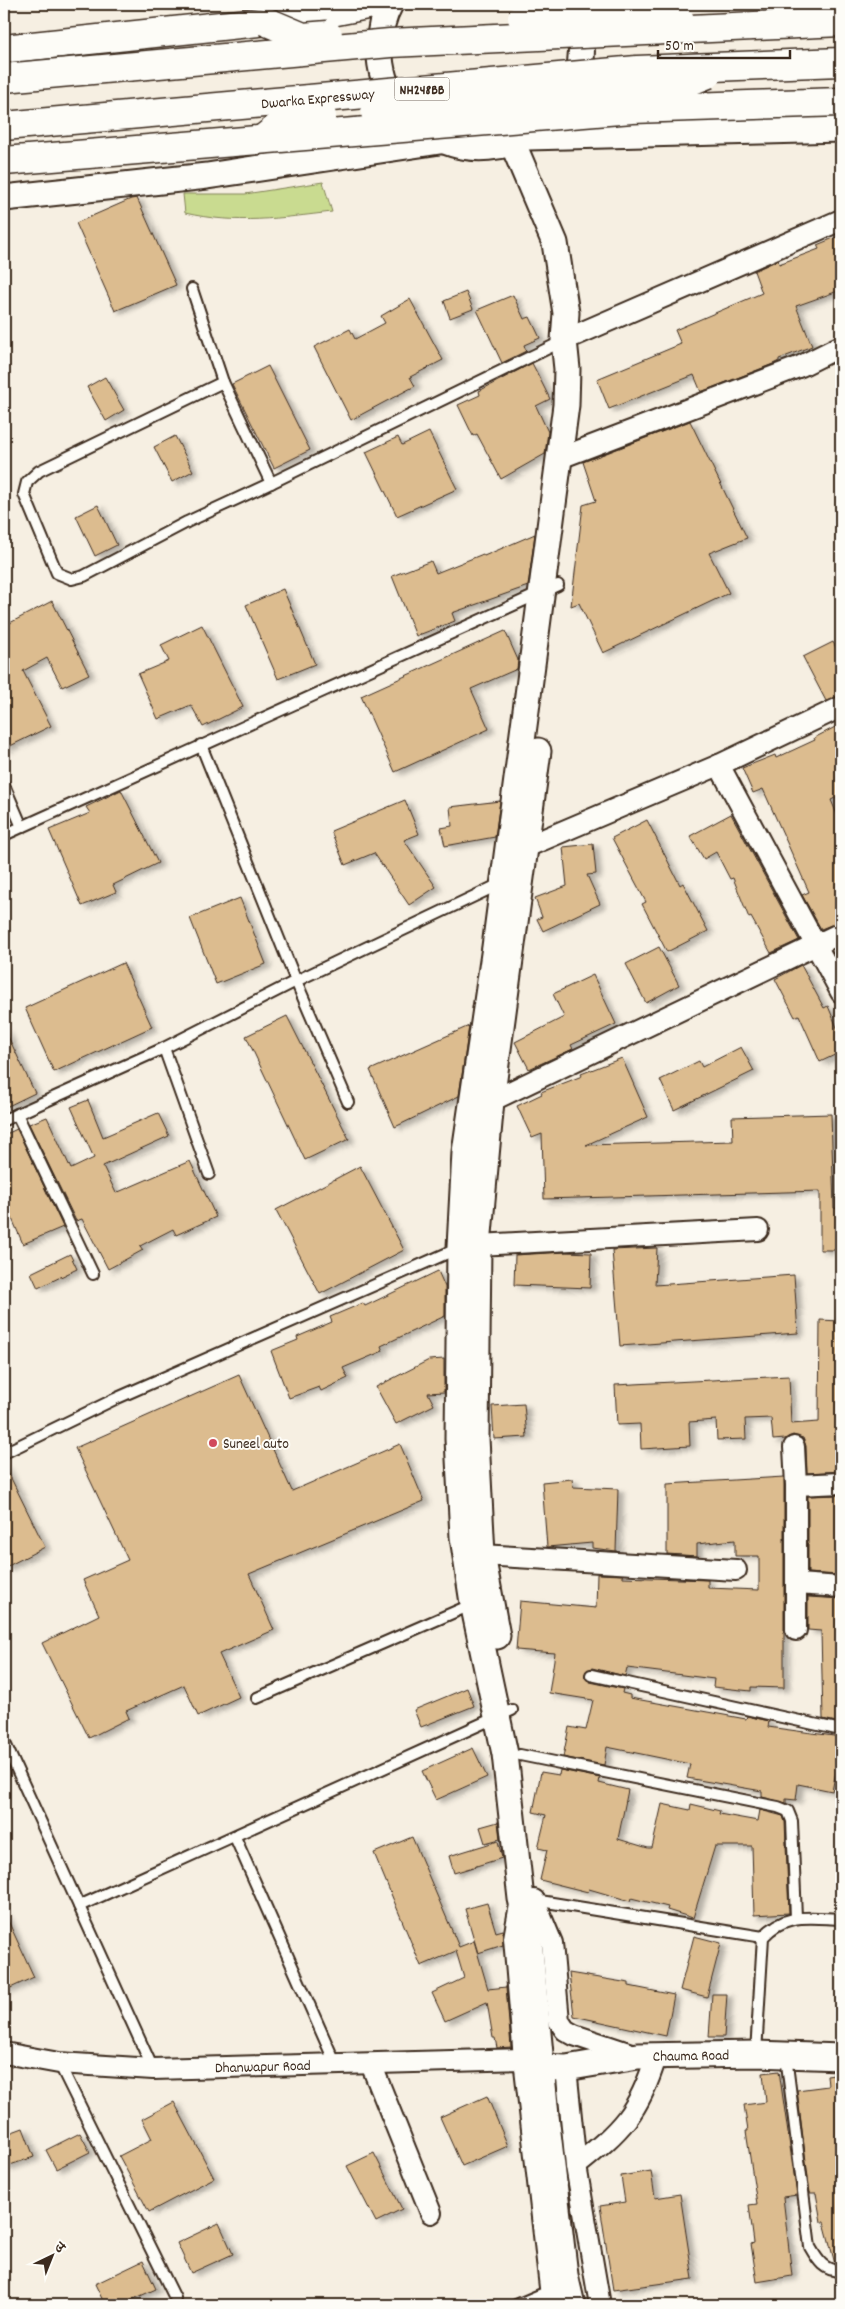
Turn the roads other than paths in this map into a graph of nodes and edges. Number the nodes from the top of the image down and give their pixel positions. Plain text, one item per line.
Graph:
1 (372, 4) edge
2 (390, 4) edge
3 (569, 4) edge
4 (265, 21) junction
5 (841, 22) edge
6 (711, 27) junction
7 (4, 48) edge
8 (841, 62) edge
9 (725, 67) junction
10 (4, 78) edge
11 (841, 102) edge
12 (4, 126) edge
13 (841, 129) edge
14 (263, 139) junction
15 (440, 141) junction
16 (520, 141) junction
17 (4, 161) edge
18 (4, 198) edge
19 (841, 220) edge
20 (192, 289) dead end
21 (569, 329) junction
22 (841, 346) edge
23 (223, 382) junction
24 (567, 456) junction
25 (271, 483) junction
26 (550, 589) junction
27 (841, 706) edge
28 (201, 745) junction
29 (719, 765) junction
30 (4, 785) edge
31 (22, 826) junction
32 (4, 835) edge
33 (517, 847) junction
34 (503, 882) junction
35 (841, 933) edge
36 (817, 944) junction
37 (296, 981) junction
38 (841, 992) edge
39 (164, 1048) junction
40 (348, 1102) dead end
41 (481, 1102) junction
42 (17, 1114) junction
43 (4, 1120) edge
44 (208, 1174) dead end
45 (758, 1230) dead end
46 (469, 1246) junction
47 (93, 1274) dead end
48 (467, 1439) junction
49 (794, 1447) dead end
50 (4, 1453) edge
51 (841, 1483) edge
52 (796, 1484) junction
53 (482, 1555) junction
54 (736, 1570) dead end
55 (797, 1584) junction
56 (841, 1587) edge
57 (482, 1601) junction
58 (796, 1630) dead end
59 (591, 1675) dead end
60 (257, 1698) dead end
61 (504, 1713) junction
62 (841, 1730) edge
63 (4, 1741) edge
64 (520, 1755) junction
65 (235, 1837) junction
66 (527, 1904) junction
67 (79, 1906) junction
68 (796, 1918) junction
69 (841, 1919) edge
70 (763, 1937) junction
71 (4, 2052) edge
72 (756, 2054) junction
73 (786, 2055) junction
74 (647, 2057) junction
75 (841, 2057) edge
76 (59, 2063) junction
77 (532, 2063) junction
78 (371, 2064) junction
79 (336, 2065) junction
80 (566, 2068) junction
81 (153, 2069) junction
82 (576, 2166) junction
83 (431, 2213) dead end
84 (841, 2271) edge
85 (175, 2298) dead end
86 (551, 2298) edge
87 (516, 2305) edge
88 (572, 2305) edge
89 (600, 2305) edge

1 - 4 main road
2 - 15 street
3 - 16 street
4 - 6 main road, bridge
4 - 7 main road
5 - 6 main road, bridge
6 - 10 main road, bridge
8 - 9 main road, Dwarka Expressway / NH248BB, bridge
9 - 12 main road, Dwarka Expressway / NH248BB, bridge
9 - 14 main road, bridge
11 - 14 main road, bridge
13 - 16 street
14 - 17 main road, bridge
15 - 16 street
15 - 18 street
16 - 21 street
19 - 21 street
20 - 23 lane
21 - 24 street
21 - 25 lane
22 - 24 street
23 - 25 lane
23 - 25 lane
24 - 26 street
26 - 28 lane
26 - 33 street
27 - 29 street
28 - 31 lane
28 - 37 lane
29 - 33 street
29 - 36 street
30 - 31 lane
31 - 32 lane
33 - 34 street
33 - 41 street
34 - 37 lane
34 - 41 street
35 - 36 street
36 - 38 street
36 - 41 street
37 - 39 lane
37 - 40 lane
39 - 42 lane
39 - 44 lane
41 - 46 street
42 - 43 lane
42 - 47 lane
45 - 46 street
46 - 48 street
46 - 50 lane
48 - 53 street
48 - 57 street
49 - 52 street
51 - 52 street
52 - 55 street
53 - 54 street
53 - 57 street
55 - 56 street
55 - 58 street
57 - 60 lane
57 - 61 street
59 - 62 lane
61 - 64 street
61 - 65 lane
61 - 66 street
63 - 67 lane
64 - 66 street
64 - 68 lane
65 - 67 lane
65 - 79 lane
66 - 70 lane
66 - 74 street
66 - 77 street
67 - 81 lane
68 - 69 lane
68 - 70 lane
70 - 72 lane
71 - 76 street, Dhanwapur Road
72 - 73 street, Chauma Road
72 - 74 street, Chauma Road
73 - 75 street, Chauma Road
73 - 84 lane
74 - 80 street, Chauma Road
74 - 82 street
76 - 81 street, Dhanwapur Road
76 - 85 lane
77 - 78 street, Dhanwapur Road
77 - 80 street, Chauma Road
77 - 86 street
77 - 88 street
78 - 79 street, Dhanwapur Road
78 - 83 street
79 - 81 street, Dhanwapur Road
80 - 82 street
82 - 89 street
86 - 87 lane

